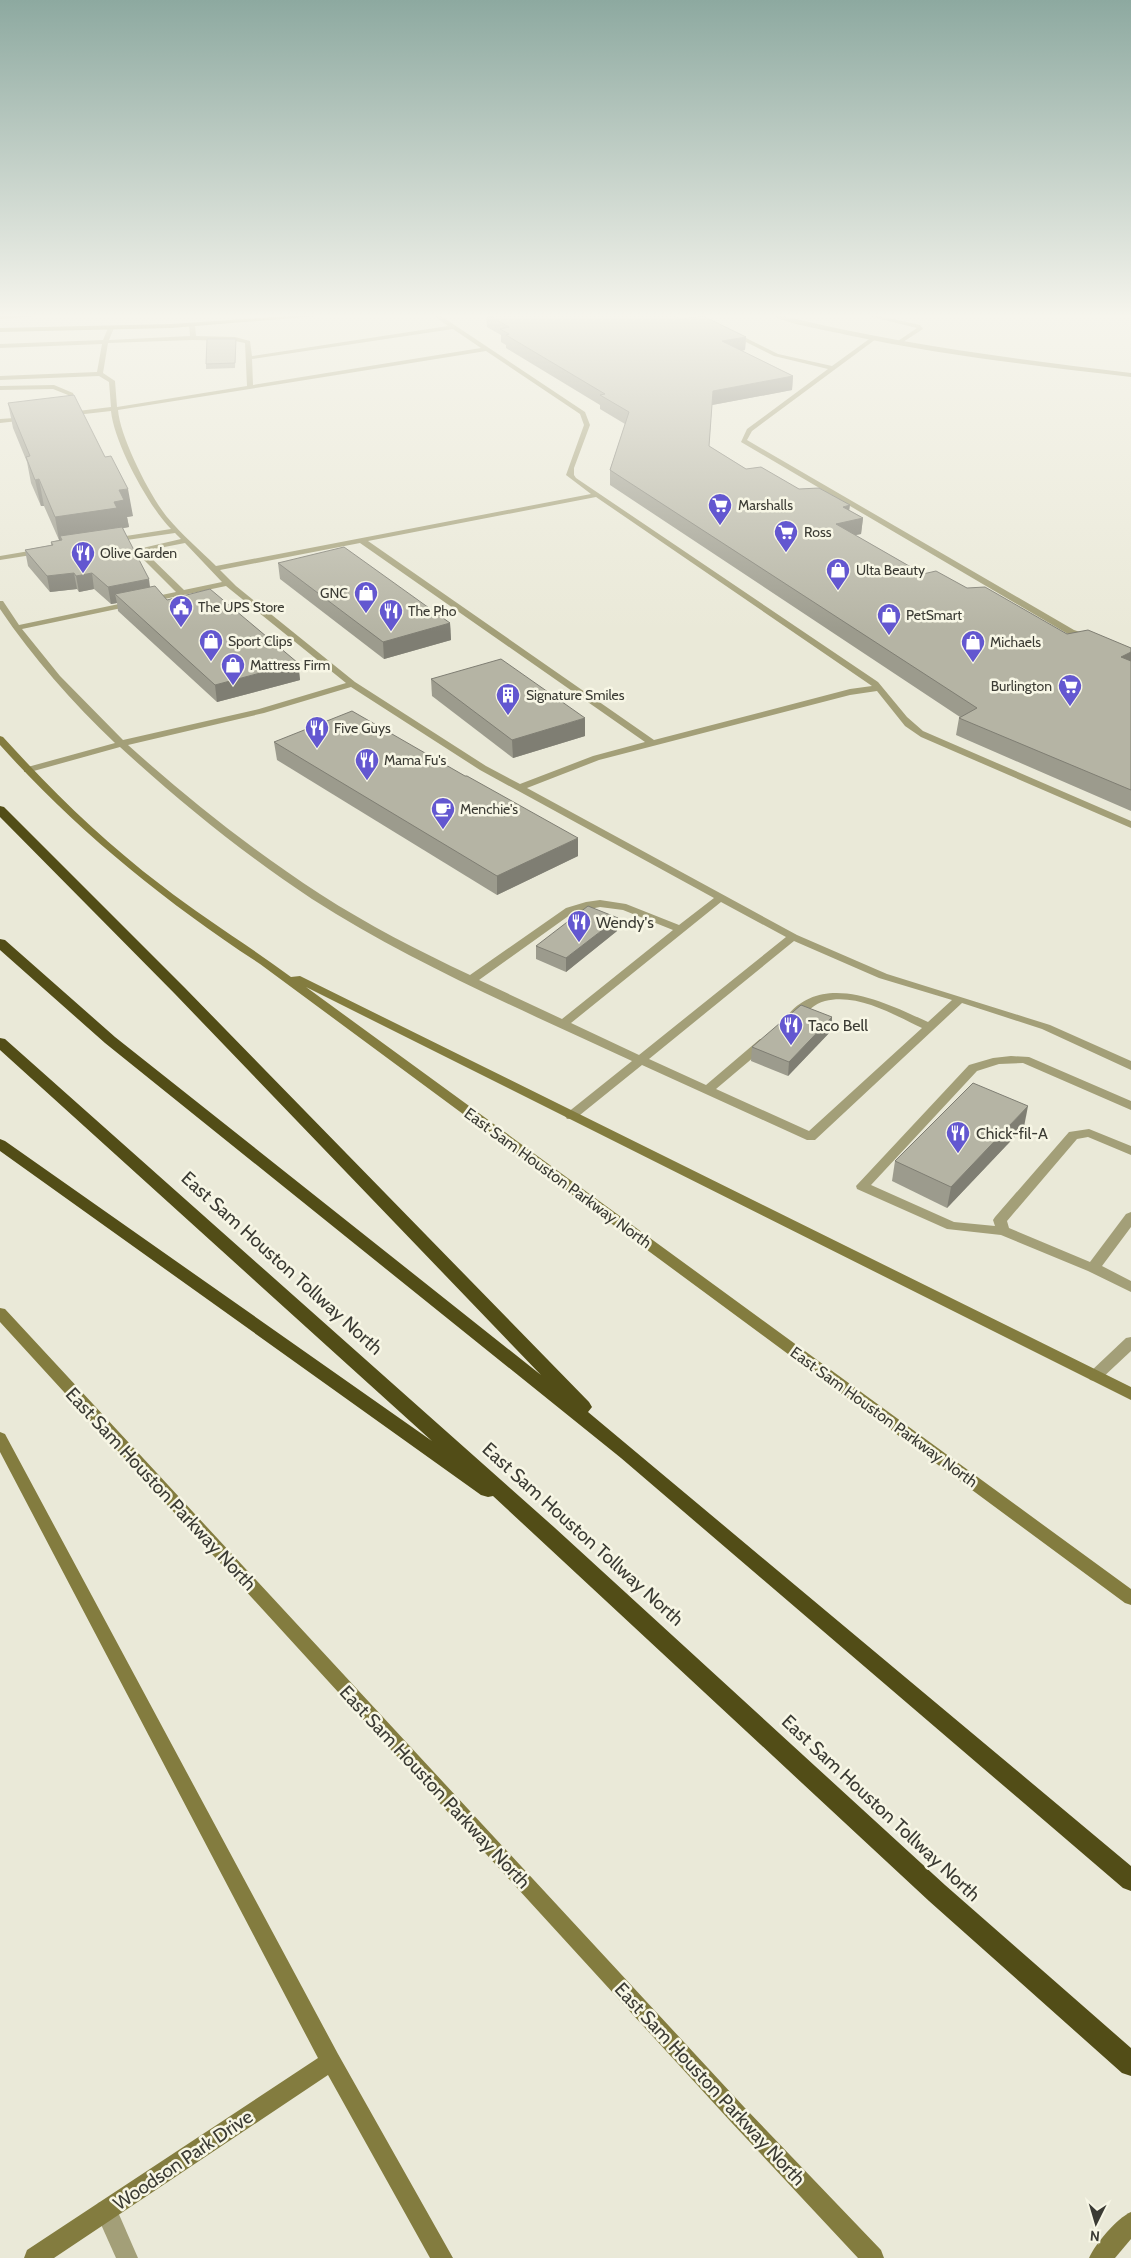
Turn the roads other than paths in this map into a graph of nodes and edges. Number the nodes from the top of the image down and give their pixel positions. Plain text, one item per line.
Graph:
1 (117, 421) edge
2 (586, 421) edge
3 (761, 421) edge
4 (596, 495) junction
5 (175, 531) junction
6 (106, 541) edge
7 (184, 541) junction
8 (362, 541) junction
9 (46, 551) edge
10 (0, 558) edge
11 (214, 569) junction
12 (228, 584) junction
13 (182, 593) junction
14 (0, 603) edge
15 (17, 628) junction
16 (1097, 641) edge
17 (352, 684) junction
18 (879, 688) junction
19 (0, 740) edge
20 (652, 743) junction
21 (121, 744) junction
22 (28, 770) junction
23 (518, 788) junction
24 (0, 810) edge
25 (1131, 825) edge
26 (720, 898) junction
27 (680, 929) junction
28 (793, 937) junction
29 (0, 943) edge
30 (264, 962) junction
31 (472, 980) junction
32 (960, 1000) junction
33 (786, 1023) edge
34 (563, 1024) junction
35 (930, 1027) junction
36 (772, 1035) edge
37 (0, 1042) edge
38 (640, 1060) junction
39 (1131, 1066) edge
40 (708, 1090) junction
41 (1131, 1106) edge
42 (571, 1116) junction
43 (0, 1144) edge
44 (1131, 1151) edge
45 (1131, 1218) edge
46 (1003, 1230) junction
47 (1093, 1268) junction
48 (1131, 1287) edge
49 (0, 1313) edge
50 (1131, 1342) edge
51 (1095, 1376) junction
52 (1131, 1394) edge
53 (0, 1438) edge
54 (627, 1453) junction
55 (548, 1534) junction
56 (1131, 1598) edge
57 (1131, 1880) edge
58 (331, 2061) junction
59 (1131, 2064) edge
60 (106, 2211) junction
61 (1131, 2223) edge
62 (35, 2258) edge
63 (127, 2258) edge
64 (442, 2258) edge
65 (873, 2258) edge
66 (1100, 2258) edge

1 - 5 street
2 - 4 street
3 - 16 street
4 - 8 street
4 - 18 street
5 - 6 street
5 - 7 street
7 - 11 street
7 - 13 street
8 - 11 street
8 - 20 street
9 - 10 street
11 - 12 street
12 - 13 street
12 - 17 street
13 - 15 street
14 - 15 street
15 - 21 street
17 - 21 street
17 - 23 street
18 - 20 street
18 - 25 street
19 - 22 main road, East Sam Houston Parkway North
20 - 23 street
21 - 22 street
21 - 31 street
22 - 30 main road, East Sam Houston Parkway North
23 - 26 street
24 - 54 highway
26 - 27 street
26 - 28 street
27 - 31 street
27 - 34 street
28 - 32 street
28 - 38 street
29 - 54 highway
30 - 42 main road
30 - 56 main road, East Sam Houston Parkway North
31 - 34 street
32 - 35 street
32 - 39 street
33 - 35 street
34 - 38 street
35 - 40 street
36 - 40 street
37 - 55 highway, East Sam Houston Tollway North
38 - 40 street
38 - 42 street
41 - 46 street
42 - 51 main road
43 - 55 highway
44 - 46 street
45 - 47 street
46 - 47 street
47 - 48 street
49 - 65 main road, East Sam Houston Parkway North
50 - 51 street
51 - 52 main road
53 - 58 main road
54 - 57 highway
55 - 59 highway, East Sam Houston Tollway North
58 - 60 main road, Woodson Park Drive
58 - 64 main road
60 - 62 main road, Woodson Park Drive
60 - 63 street
61 - 66 main road

